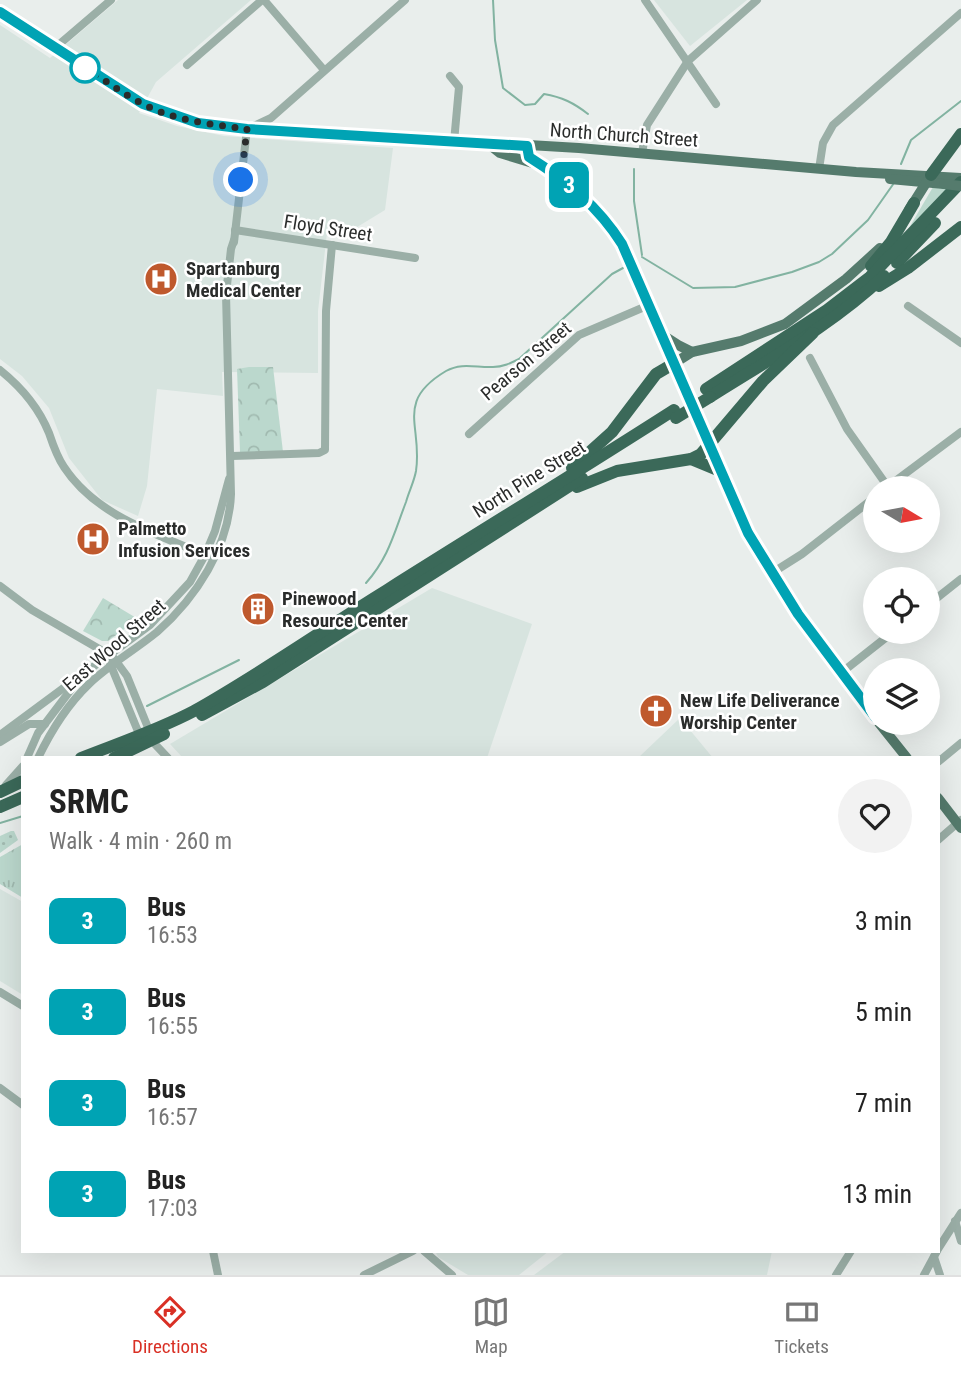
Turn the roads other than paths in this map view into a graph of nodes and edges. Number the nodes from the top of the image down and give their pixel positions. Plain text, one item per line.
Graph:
1 (111, 0) edge
2 (263, 0) edge
3 (405, 0) edge
4 (645, 0) edge
5 (757, 0) edge
6 (0, 12) edge
7 (961, 13) edge
8 (57, 47) junction
9 (688, 61) junction
10 (187, 65) dead end
11 (324, 70) junction
12 (450, 76) dead end
13 (716, 104) dead end
14 (247, 129) junction
15 (961, 134) edge
16 (454, 142) junction
17 (490, 144) junction
18 (527, 146) junction
19 (550, 148) junction
20 (642, 153) junction
21 (546, 168) junction
22 (819, 169) junction
23 (856, 172) junction
24 (928, 179) junction
25 (961, 181) edge
26 (907, 182) junction
27 (961, 194) edge
28 (915, 200) junction
29 (961, 227) edge
30 (234, 235) junction
31 (332, 245) junction
32 (415, 258) dead end
33 (858, 299) junction
34 (835, 304) junction
35 (649, 305) junction
36 (908, 306) dead end
37 (813, 332) junction
38 (660, 333) junction
39 (961, 343) edge
40 (692, 352) junction
41 (810, 358) dead end
42 (673, 364) junction
43 (0, 370) edge
44 (708, 393) junction
45 (961, 432) edge
46 (469, 434) dead end
47 (709, 445) junction
48 (232, 456) junction
49 (691, 459) junction
50 (720, 471) junction
51 (879, 476) edge
52 (902, 476) edge
53 (539, 500) junction
54 (863, 506) edge
55 (209, 556) junction
56 (772, 573) junction
57 (961, 579) edge
58 (0, 586) edge
59 (940, 596) edge
60 (878, 644) edge
61 (108, 655) junction
62 (113, 664) junction
63 (841, 673) junction
64 (82, 675) junction
65 (57, 692) junction
66 (863, 701) edge
67 (59, 704) junction
68 (28, 714) junction
69 (48, 724) junction
70 (24, 726) junction
71 (0, 735) edge
72 (148, 735) junction
73 (889, 735) edge
74 (36, 736) junction
75 (0, 742) edge
76 (961, 743) edge
77 (28, 756) edge
78 (39, 756) edge
79 (87, 756) edge
80 (117, 756) edge
81 (166, 756) edge
82 (905, 756) edge
83 (940, 760) edge
84 (21, 768) edge
85 (21, 784) edge
86 (21, 797) edge
87 (1, 799) edge
88 (940, 800) edge
89 (960, 824) edge
90 (940, 839) edge
91 (0, 992) edge
92 (21, 1005) edge
93 (0, 1088) edge
94 (21, 1103) edge
95 (961, 1213) edge
96 (955, 1221) junction
97 (961, 1241) edge
98 (940, 1246) edge
99 (213, 1253) edge
100 (409, 1253) edge
101 (426, 1253) edge
102 (849, 1253) edge
103 (936, 1253) edge
104 (218, 1275) edge
105 (364, 1275) edge
106 (452, 1275) edge
107 (836, 1275) edge
108 (924, 1275) edge
109 (940, 1275) edge

1 - 8 street
2 - 10 street
2 - 11 street
3 - 11 street
4 - 9 street
5 - 9 street
6 - 8 main road, North Church Street
7 - 22 street
8 - 14 main road, North Church Street
9 - 13 street
9 - 20 street
11 - 14 street
12 - 16 street
14 - 16 main road, North Church Street
14 - 30 street, East Wood Street
15 - 24 highway
16 - 17 main road, North Church Street
17 - 18 main road, North Church Street
17 - 21 main road
18 - 19 main road, North Church Street
18 - 21 main road
19 - 20 main road, North Church Street
19 - 21 main road
20 - 22 main road, North Church Street
21 - 35 main road
22 - 23 main road, North Church Street
23 - 24 main road, North Church Street
23 - 26 main road, North Church Street
24 - 25 main road, North Church Street, bridge
24 - 26 main road, North Church Street
24 - 28 main road
25 - 34 highway, North Pine Street
26 - 28 main road
27 - 33 highway, North Pine Street
28 - 34 highway
28 - 40 main road
29 - 33 highway
30 - 31 street, Floyd Street
30 - 48 street, East Wood Street
31 - 32 street, Floyd Street
31 - 48 street
33 - 37 highway, North Pine Street
34 - 44 highway, North Pine Street
35 - 38 main road
35 - 46 street, Pearson Street
36 - 39 street
37 - 44 highway, North Pine Street
37 - 47 highway
38 - 40 main road
38 - 42 main road
40 - 42 main road
41 - 51 street
42 - 47 main road
42 - 53 highway
43 - 55 street
44 - 53 highway, North Pine Street
45 - 52 street
47 - 49 highway
47 - 50 main road
48 - 55 street, East Wood Street
49 - 50 highway
49 - 53 highway
50 - 56 main road
53 - 72 highway, North Pine Street
54 - 56 street
55 - 61 street, East Wood Street
55 - 62 street, East Wood Street
56 - 63 main road
57 - 59 street
58 - 61 street
60 - 63 street
61 - 62 street
61 - 64 street, East Wood Street
62 - 69 street, East Wood Street
62 - 72 street
63 - 66 main road
64 - 65 street
64 - 67 street, East Wood Street
65 - 67 street
65 - 68 street
67 - 69 street, East Wood Street
68 - 69 street
68 - 71 street
69 - 70 street
69 - 74 street, East Wood Street
69 - 78 street, East Wood Street
70 - 74 street
70 - 75 street
72 - 79 highway, North Pine Street
72 - 80 highway, North Pine Street
72 - 81 street
73 - 82 main road
74 - 77 street, East Wood Street
76 - 83 street
84 - 87 street
85 - 87 highway
86 - 87 highway
88 - 89 main road
89 - 90 street
91 - 92 street
93 - 94 street
95 - 96 street
96 - 97 street
96 - 98 street
99 - 104 street
100 - 105 street
101 - 106 street
102 - 107 street
103 - 108 street
103 - 109 street

